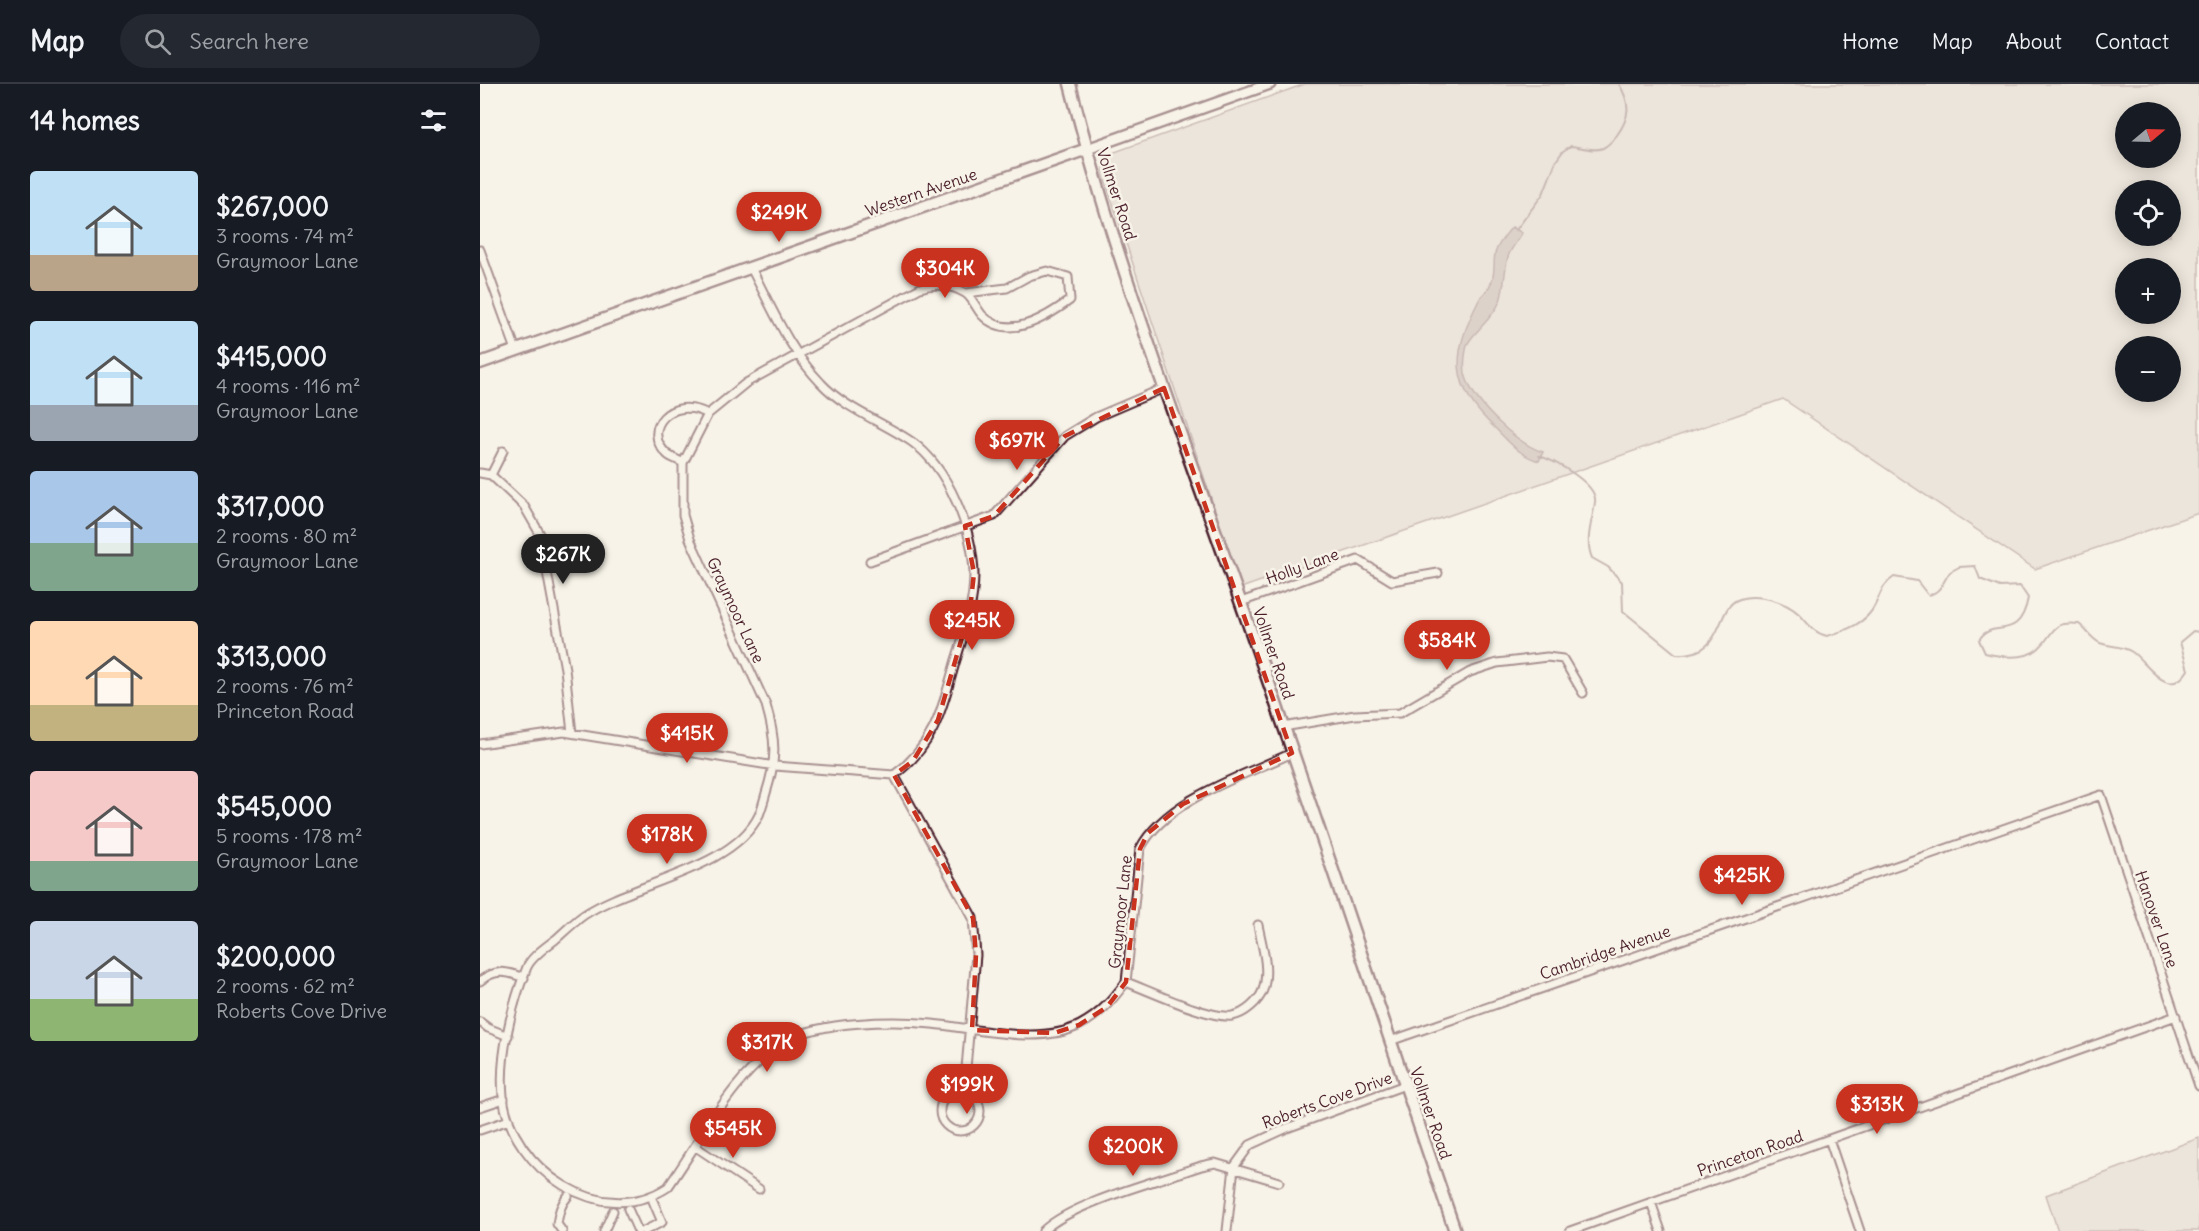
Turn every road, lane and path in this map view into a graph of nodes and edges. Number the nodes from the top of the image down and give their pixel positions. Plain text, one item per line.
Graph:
1 (1070, 84) edge
2 (1270, 84) edge
3 (1087, 149) junction
4 (480, 252) edge
5 (751, 268) junction
6 (966, 293) junction
7 (516, 350) junction
8 (796, 354) junction
9 (480, 363) edge
10 (1164, 388) junction
11 (708, 414) junction
12 (503, 451) dead end
13 (684, 463) junction
14 (480, 473) edge
15 (491, 476) junction
16 (965, 526) junction
17 (870, 561) dead end
18 (1438, 573) dead end
19 (1241, 602) junction
20 (1583, 693) dead end
21 (1283, 727) junction
22 (572, 733) junction
23 (480, 744) edge
24 (1292, 753) junction
25 (775, 766) junction
26 (894, 775) junction
27 (2101, 795) joint
28 (1258, 925) dead end
29 (524, 978) junction
30 (480, 981) edge
31 (1126, 982) junction
32 (2176, 1016) junction
33 (480, 1022) edge
34 (972, 1030) junction
35 (508, 1036) junction
36 (1390, 1041) junction
37 (1406, 1085) junction
38 (2199, 1086) edge
39 (964, 1091) junction
40 (504, 1099) junction
41 (480, 1107) edge
42 (509, 1120) junction
43 (480, 1130) edge
44 (1829, 1139) junction
45 (696, 1147) junction
46 (1234, 1167) junction
47 (1279, 1182) dead end
48 (759, 1189) dead end
49 (568, 1196) junction
50 (653, 1201) junction
51 (1652, 1202) junction
52 (597, 1208) dead end
53 (628, 1209) junction
54 (562, 1231) edge
55 (604, 1231) edge
56 (638, 1231) edge
57 (644, 1231) edge
58 (1043, 1231) edge
59 (1227, 1231) edge
60 (1455, 1231) edge
61 (1570, 1231) edge
62 (1661, 1231) edge
63 (1860, 1231) edge

1 - 3 main road, Vollmer Road
2 - 3 street, Western Avenue
3 - 5 main road, Western Avenue
3 - 10 main road, Vollmer Road
4 - 7 street
5 - 7 main road, Western Avenue
5 - 8 street
6 - 6 street, Graymoor Lane
6 - 8 street, Graymoor Lane
7 - 9 main road, Western Avenue
8 - 11 street, Graymoor Lane
8 - 16 street
10 - 16 street
10 - 19 main road, Vollmer Road
11 - 13 street, Graymoor Lane
11 - 13 street
12 - 15 street
13 - 25 street, Graymoor Lane
14 - 15 street
15 - 22 street
16 - 17 street
16 - 26 street
18 - 19 street, Holly Lane
19 - 21 main road, Vollmer Road
20 - 21 street
21 - 24 main road, Vollmer Road
22 - 23 street
22 - 25 street
24 - 31 street, Graymoor Lane
24 - 36 main road, Vollmer Road
25 - 26 street
25 - 29 street, Graymoor Lane
26 - 34 street
27 - 32 street, Hanover Lane
27 - 36 street, Cambridge Avenue
28 - 31 street, Graymoor Lane
29 - 30 street
29 - 35 street, Graymoor Lane
31 - 34 street, Graymoor Lane
32 - 38 street, Hanover Lane
32 - 44 street, Princeton Road
33 - 35 street
34 - 39 street
34 - 45 street, Graymoor Lane
35 - 40 street, Graymoor Lane
36 - 37 main road, Vollmer Road
37 - 46 street, Roberts Cove Drive
37 - 60 main road, Vollmer Road
39 - 39 street
40 - 41 street
40 - 42 street, Graymoor Lane
42 - 43 street
42 - 49 street, Graymoor Lane
44 - 51 street, Princeton Road
44 - 63 street
45 - 48 street
45 - 50 street, Graymoor Lane
46 - 47 street
46 - 58 street
46 - 59 street
49 - 52 street, Graymoor Lane
49 - 54 street
50 - 53 street, Graymoor Lane
50 - 57 street
51 - 61 street, Princeton Road
51 - 62 street
53 - 55 street, Graymoor Lane
53 - 56 street

